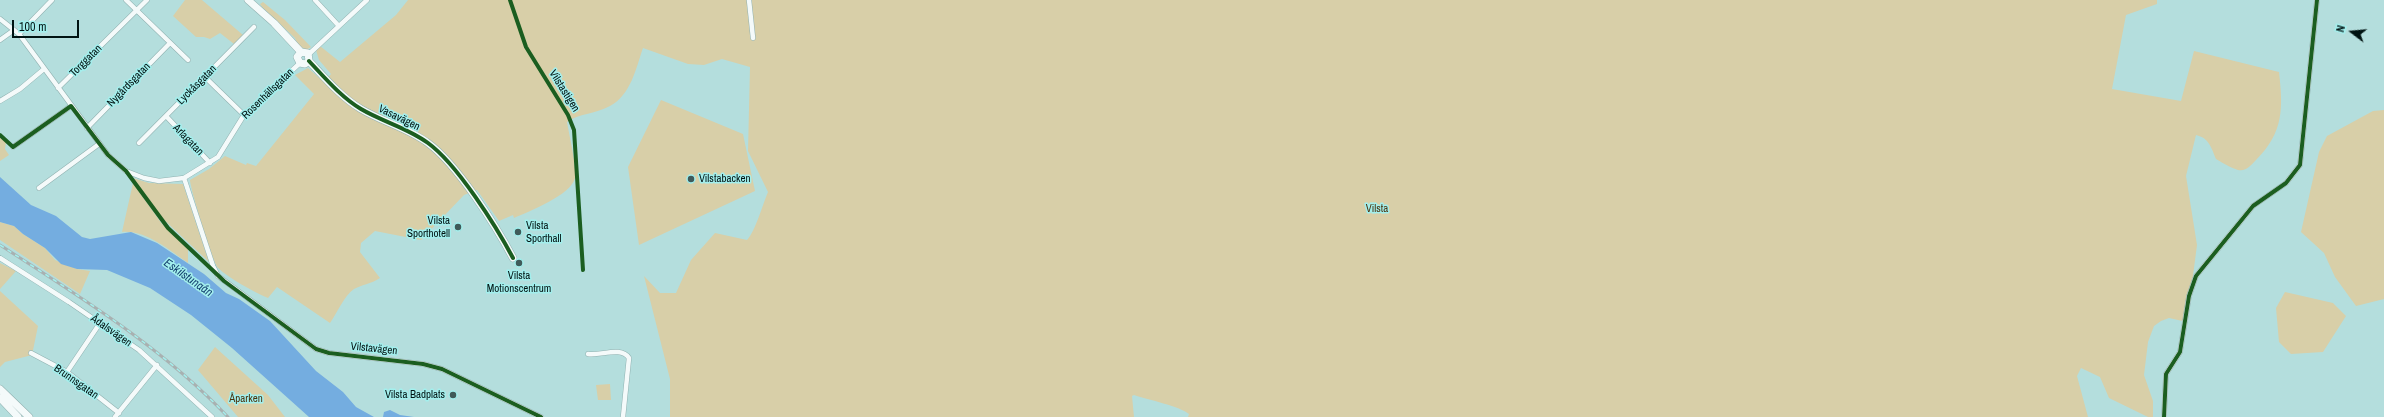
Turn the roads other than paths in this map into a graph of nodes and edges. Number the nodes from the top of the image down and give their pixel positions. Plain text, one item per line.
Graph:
1 (52, 0) edge
2 (126, 0) edge
3 (146, 0) edge
4 (247, 0) edge
5 (315, 0) edge
6 (367, 0) edge
7 (749, 0) edge
8 (2317, 0) edge
9 (137, 10) junction
10 (0, 19) edge
11 (338, 25) junction
12 (254, 27) dead end
13 (14, 30) junction
14 (19, 34) junction
15 (753, 38) dead end
16 (0, 40) edge
17 (170, 42) junction
18 (301, 52) junction
19 (309, 58) junction
20 (188, 60) dead end
21 (300, 63) junction
22 (44, 69) junction
23 (205, 77) junction
24 (58, 88) junction
25 (0, 101) edge
26 (71, 106) junction
27 (244, 115) junction
28 (166, 116) junction
29 (88, 128) junction
30 (139, 143) dead end
31 (99, 144) junction
32 (13, 147) dead end
33 (210, 163) junction
34 (184, 178) junction
35 (39, 188) dead end
36 (0, 258) edge
37 (513, 258) dead end
38 (100, 323) junction
39 (31, 353) dead end
40 (588, 354) dead end
41 (157, 365) junction
42 (67, 372) junction
43 (0, 389) edge
44 (0, 398) edge
45 (117, 415) edge
46 (18, 417) edge
47 (30, 417) edge
48 (212, 417) edge
49 (541, 417) edge
50 (623, 417) edge
51 (2164, 417) edge

1 - 14 street
2 - 9 street
3 - 9 street, Torggatan
4 - 18 street
5 - 11 street
6 - 11 street
7 - 15 street
8 - 51 street
9 - 17 street
9 - 24 street, Torggatan
10 - 13 street, Rosenhällsgatan
11 - 19 street
12 - 23 street, Lyckåsgatan
13 - 14 street, Rosenhällsgatan
13 - 16 street
14 - 22 street, Rosenhällsgatan
17 - 20 street
17 - 29 street, Nygårdsgatan
18 - 19 street
18 - 21 street
19 - 21 street
19 - 37 street, Vasavägen
21 - 27 street, Rosenhällsgatan
22 - 24 street, Rosenhällsgatan
22 - 25 street
23 - 27 street
23 - 28 street, Lyckåsgatan
24 - 26 street, Rosenhällsgatan
26 - 29 street, Rosenhällsgatan
26 - 32 street
27 - 33 street, Rosenhällsgatan
28 - 30 street, Lyckåsgatan
28 - 33 street, Arlagatan
29 - 31 street, Rosenhällsgatan
31 - 34 street, Rosenhällsgatan
31 - 35 street
33 - 34 street, Rosenhällsgatan
34 - 49 street, Vilstavägen
36 - 38 street, Ådalsvägen
38 - 41 street, Ådalsvägen
38 - 42 street
39 - 42 street, Brunnsgatan
40 - 50 street
41 - 45 street
41 - 48 street, Ådalsvägen
42 - 45 street, Brunnsgatan
43 - 47 street
44 - 46 street

